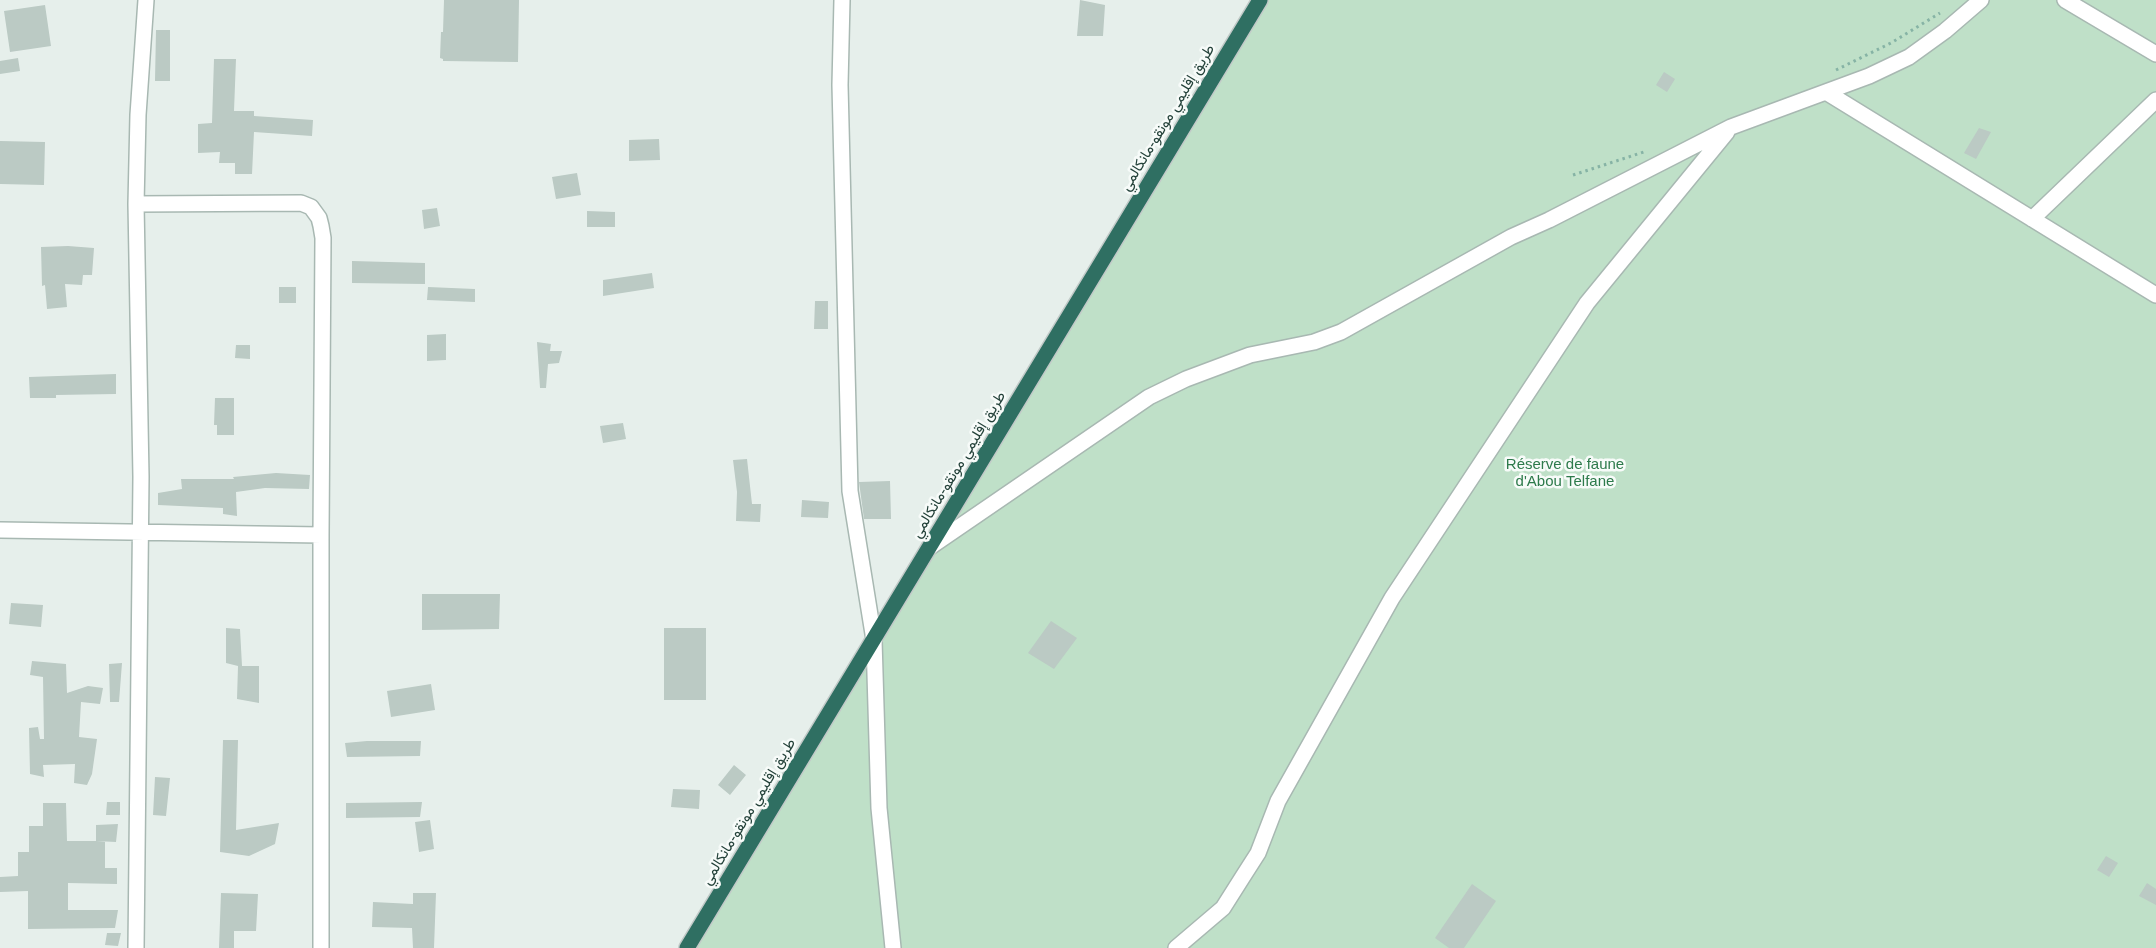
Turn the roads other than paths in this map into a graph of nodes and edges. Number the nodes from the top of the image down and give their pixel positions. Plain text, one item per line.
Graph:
1 (146, 0) edge
2 (842, 0) edge
3 (1260, 0) edge
4 (1981, 0) edge
5 (2065, 0) edge
6 (2156, 54) edge
7 (1826, 92) junction
8 (2156, 100) edge
9 (1731, 127) junction
10 (136, 204) junction
11 (2032, 219) junction
12 (2156, 295) edge
13 (0, 530) edge
14 (140, 532) junction
15 (321, 535) junction
16 (930, 547) junction
17 (874, 640) junction
18 (136, 948) edge
19 (322, 948) edge
20 (687, 948) edge
21 (893, 948) edge
22 (1176, 948) edge

1 - 10 street
2 - 17 street
3 - 16 highway, طريق إقليمي مونقو-مانكالمي
4 - 7 street
5 - 6 street
7 - 9 street
7 - 11 street
8 - 11 street
9 - 16 street
9 - 22 street
10 - 14 street
10 - 15 street
11 - 12 street
13 - 14 street
14 - 15 street
14 - 18 street
15 - 19 street
16 - 17 highway, طريق إقليمي مونقو-مانكالمي
17 - 20 highway, طريق إقليمي مونقو-مانكالمي
17 - 21 street

